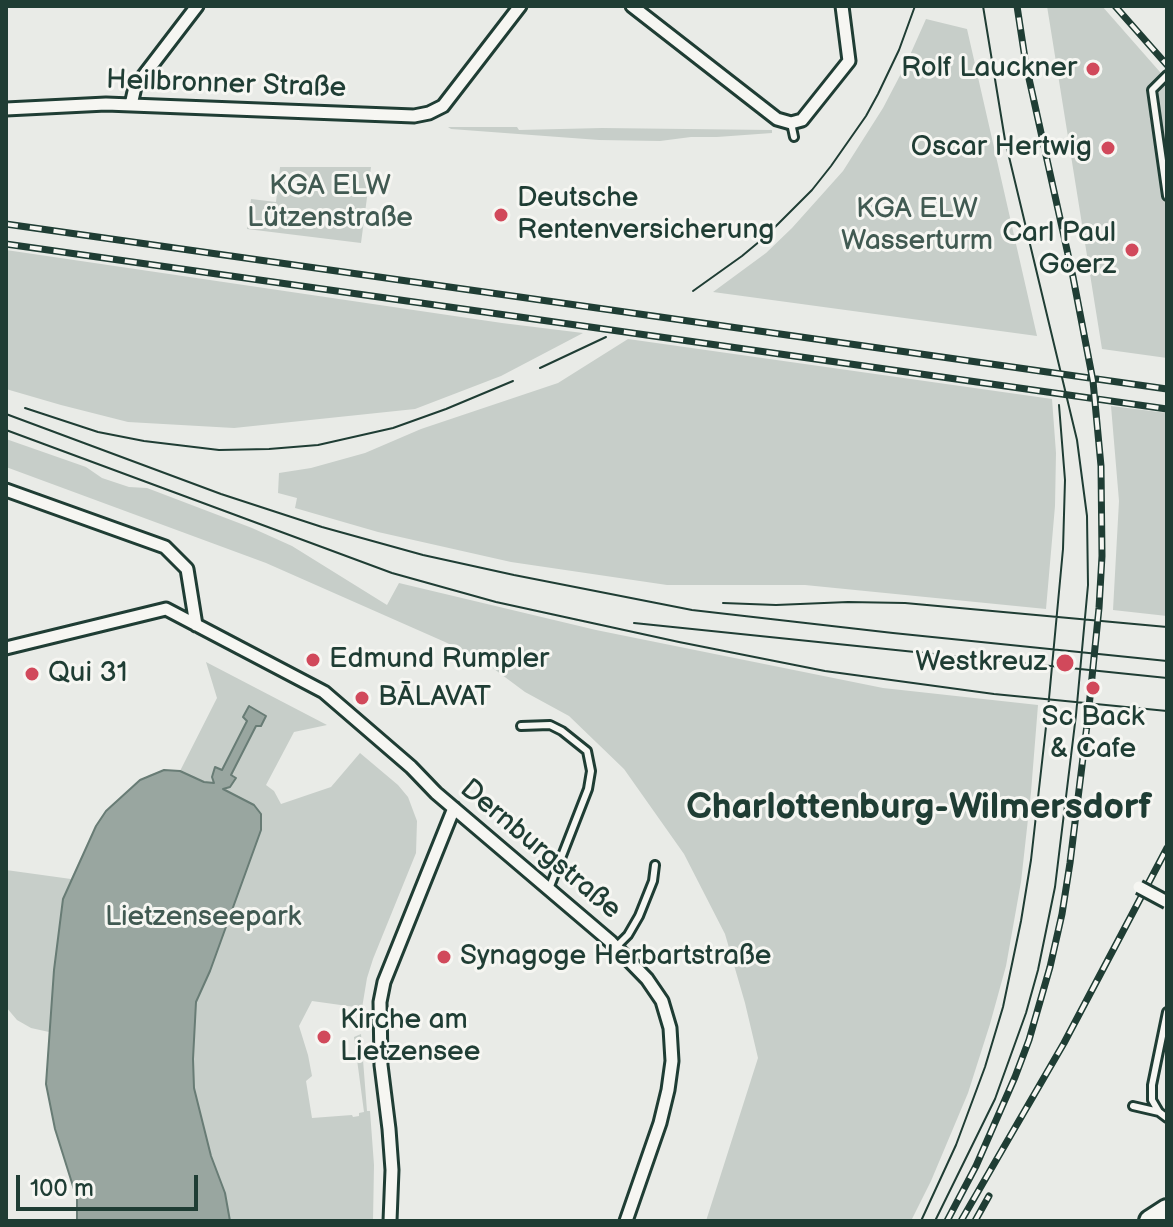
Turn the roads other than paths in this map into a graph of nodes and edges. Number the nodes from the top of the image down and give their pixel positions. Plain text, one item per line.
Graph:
1 (197, 6) edge
2 (520, 6) edge
3 (632, 6) edge
4 (842, 6) edge
5 (1167, 75) edge
6 (131, 105) junction
7 (6, 109) edge
8 (791, 123) junction
9 (794, 137) dead end
10 (1167, 196) edge
11 (6, 490) edge
12 (192, 623) junction
13 (6, 648) edge
14 (521, 726) dead end
15 (454, 808) junction
16 (655, 865) dead end
17 (1139, 887) dead end
18 (549, 889) junction
19 (1167, 902) edge
20 (616, 947) junction
21 (1167, 1012) edge
22 (1133, 1106) dead end
23 (1159, 1112) junction
24 (1167, 1118) edge
25 (1167, 1210) edge
26 (390, 1221) edge
27 (626, 1221) edge
28 (1150, 1221) edge

1 - 6 street
2 - 6 street, Heilbronner Straße
3 - 8 street
4 - 8 street
5 - 10 lane
6 - 7 street, Heilbronner Straße
8 - 9 lane
11 - 12 street
12 - 13 street, Dernburgstraße
12 - 15 street, Dernburgstraße
14 - 18 lane
15 - 18 street, Dernburgstraße
15 - 26 street
16 - 20 lane
17 - 19 street, bridge
18 - 20 street, Dernburgstraße
20 - 27 street, Dernburgstraße
21 - 23 lane
22 - 23 lane
23 - 24 lane
25 - 28 highway

